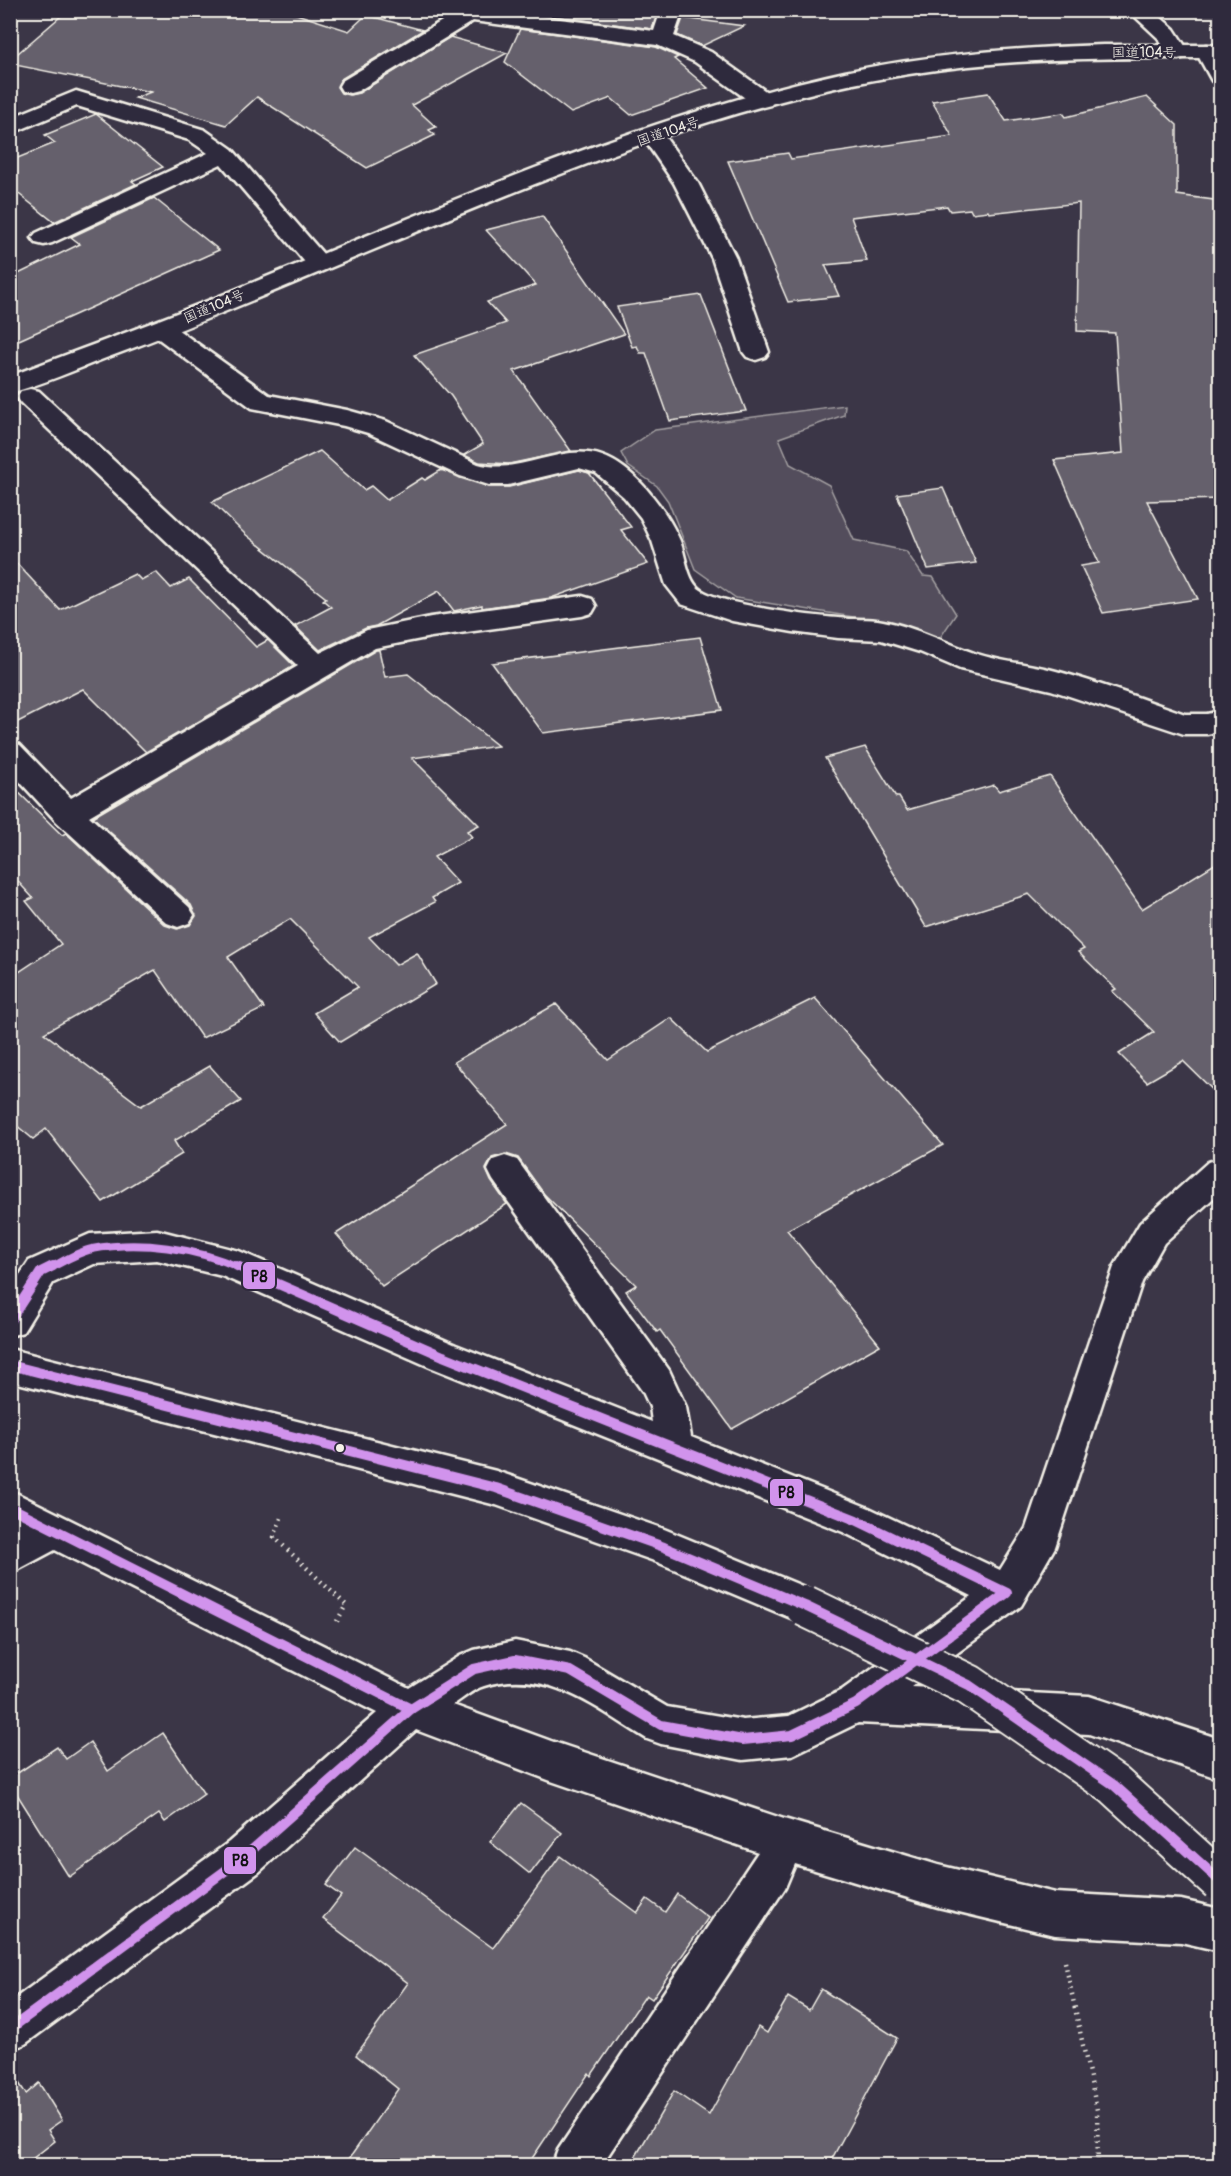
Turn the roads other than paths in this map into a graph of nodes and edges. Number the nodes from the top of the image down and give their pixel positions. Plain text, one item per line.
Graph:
1 (434, 10) edge
2 (672, 10) edge
3 (1138, 10) edge
4 (468, 15) junction
5 (662, 39) junction
6 (1178, 52) junction
7 (1214, 52) edge
8 (1221, 76) edge
9 (350, 86) dead end
10 (764, 100) junction
11 (10, 127) edge
12 (651, 135) junction
13 (224, 154) junction
14 (44, 238) dead end
15 (319, 263) junction
16 (152, 332) junction
17 (756, 352) dead end
18 (17, 396) edge
19 (582, 606) dead end
20 (317, 667) junction
21 (1221, 721) edge
22 (10, 752) edge
23 (68, 814) junction
24 (178, 915) dead end
25 (505, 1170) dead end
26 (1221, 1172) edge
27 (10, 1321) edge
28 (10, 1365) edge
29 (674, 1447) junction
30 (10, 1507) edge
31 (54, 1531) junction
32 (10, 1556) edge
33 (1007, 1593) junction
34 (856, 1704) junction
35 (411, 1709) junction
36 (1221, 1759) edge
37 (784, 1840) junction
38 (1221, 1881) edge
39 (1221, 1930) edge
40 (10, 2029) edge
41 (574, 2166) edge

1 - 4 main road
2 - 5 main road
3 - 6 main road
4 - 5 main road
4 - 9 main road
5 - 10 main road
6 - 7 main road, 国道104号
6 - 10 main road, 国道104号
7 - 8 main road
10 - 12 main road, 国道104号
11 - 13 main road
12 - 15 main road, 国道104号
12 - 17 main road
13 - 14 main road
13 - 15 main road
15 - 16 main road, 国道104号
16 - 18 main road, 国道104号
16 - 21 main road
18 - 20 main road
19 - 20 main road
20 - 23 main road
22 - 23 main road
23 - 24 main road
25 - 29 main road
26 - 33 main road
27 - 29 main road
28 - 38 main road, bridge
29 - 33 main road
30 - 31 main road
31 - 32 main road
31 - 35 main road
33 - 34 main road
34 - 35 main road
34 - 36 main road
35 - 37 main road
35 - 40 main road
37 - 39 main road
37 - 41 main road

